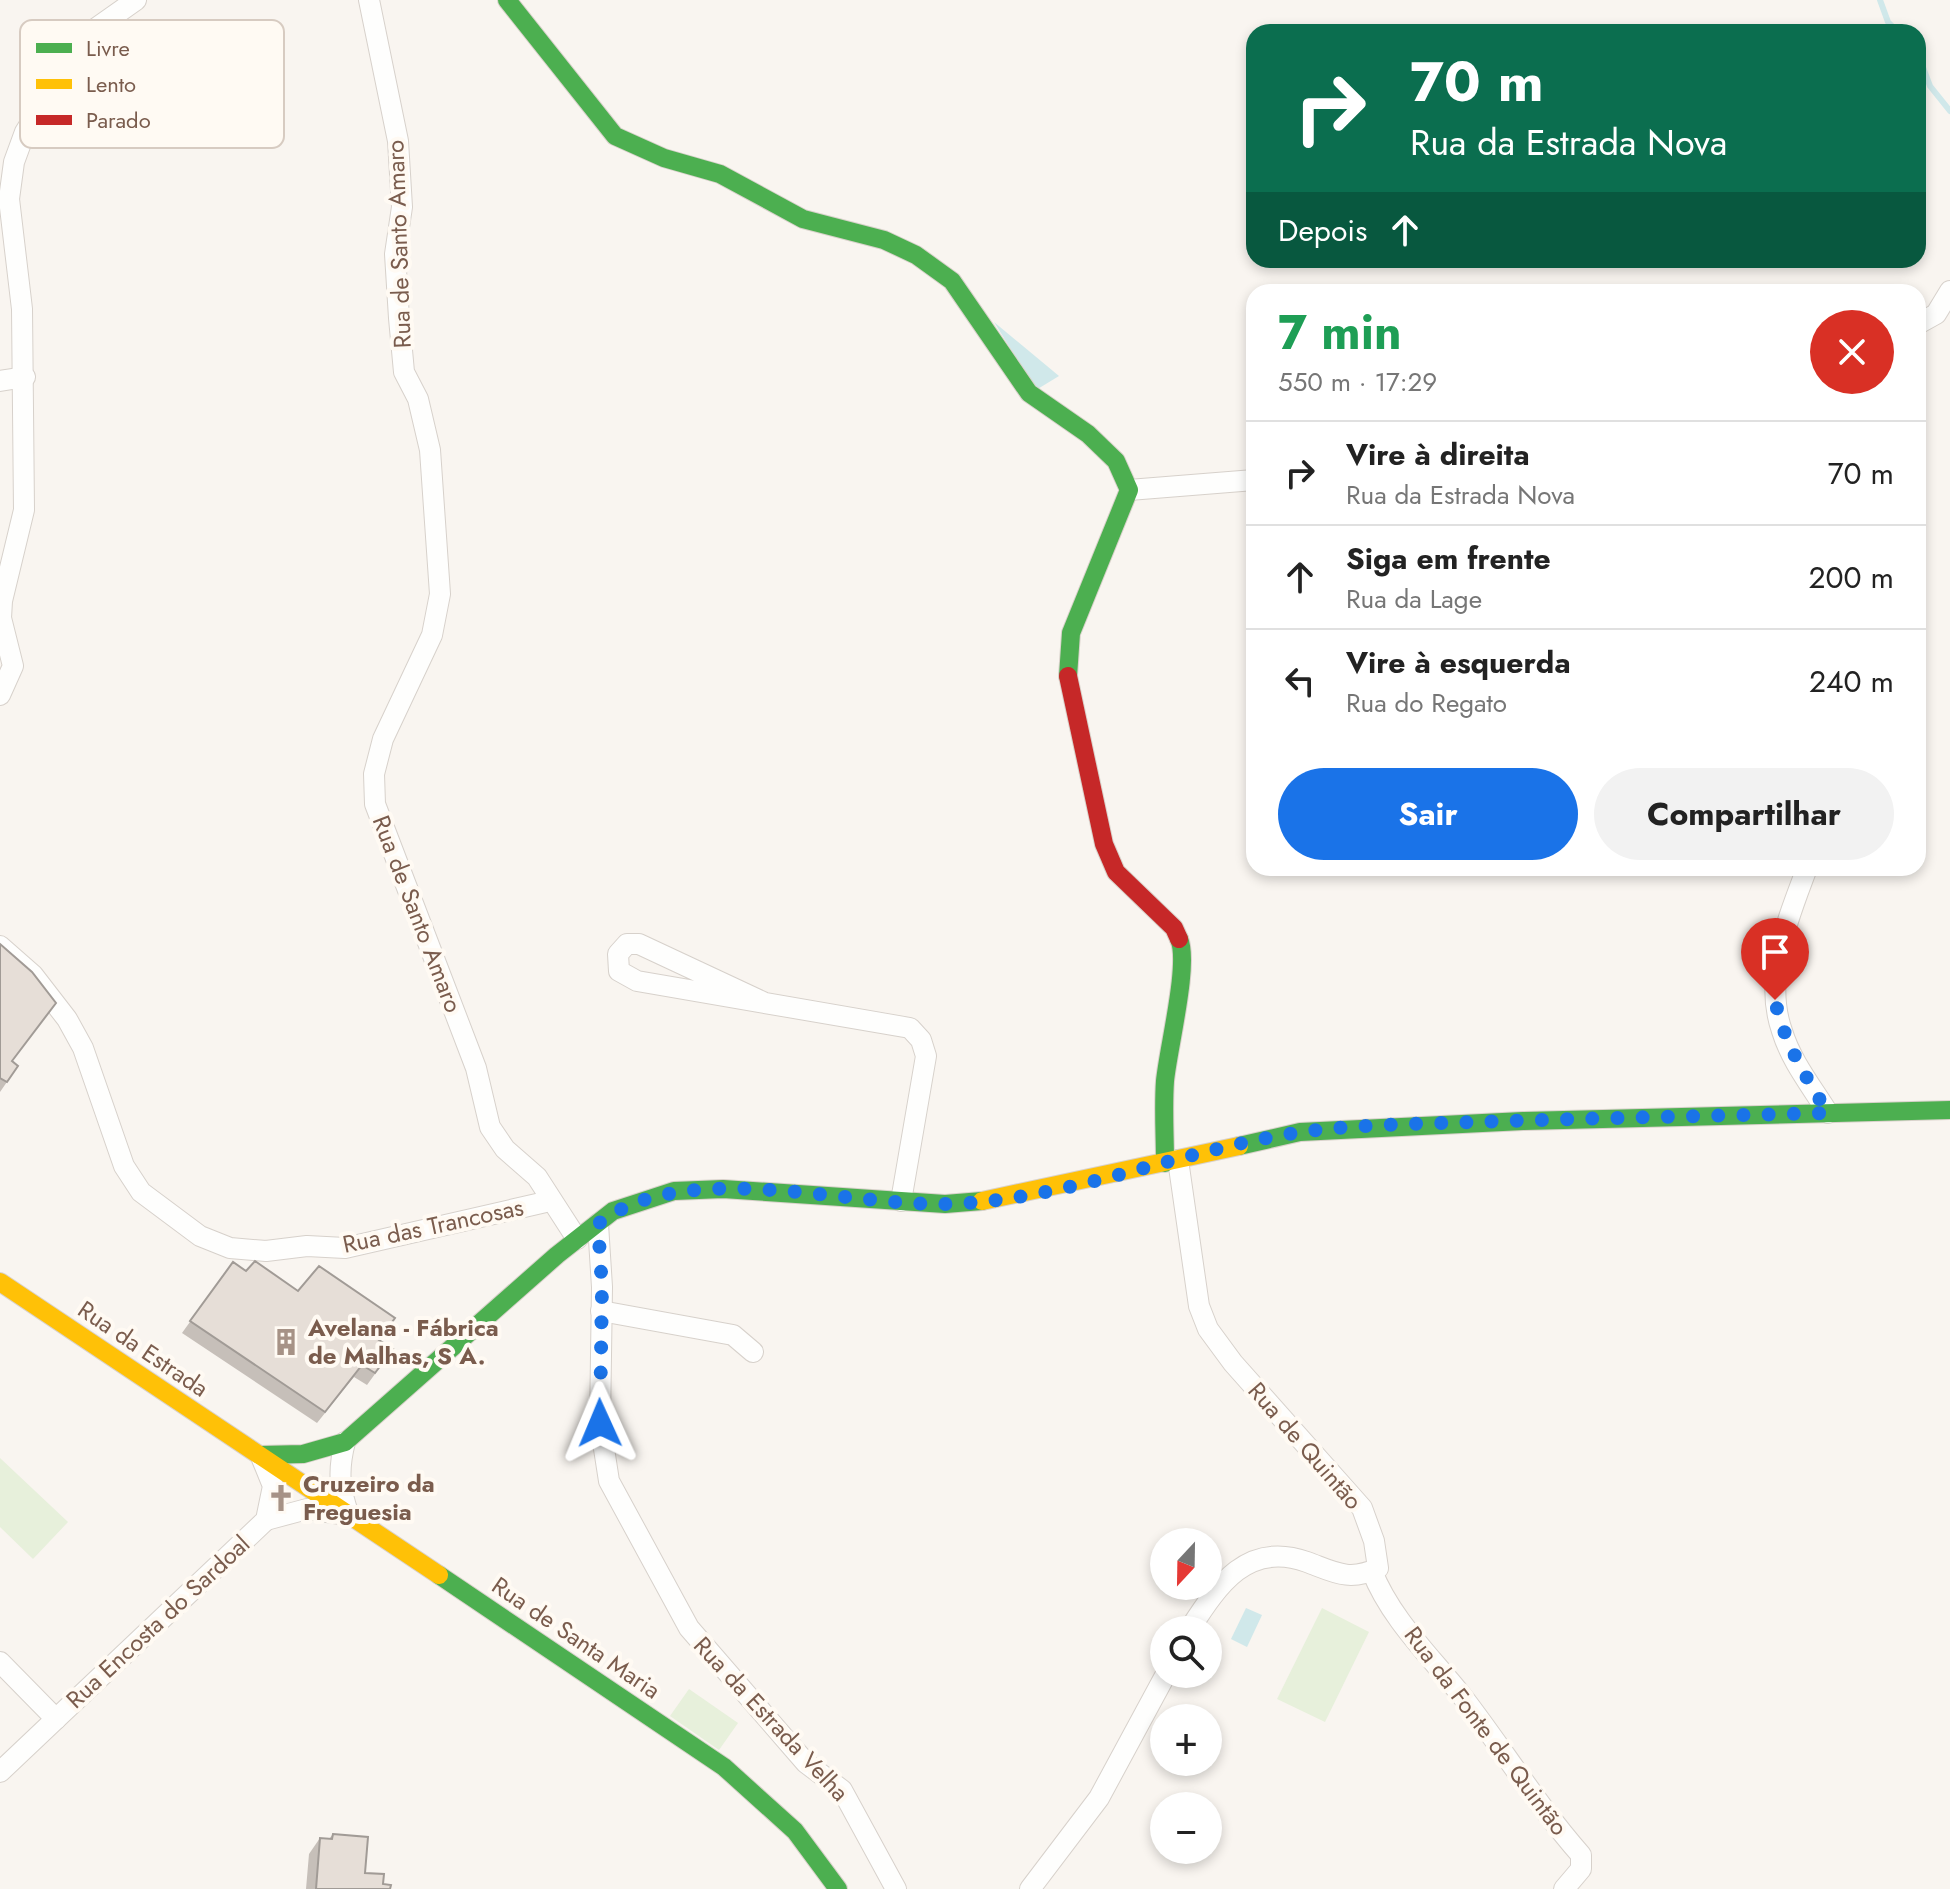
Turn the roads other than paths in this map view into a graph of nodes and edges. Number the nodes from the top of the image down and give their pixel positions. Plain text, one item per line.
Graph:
1 (136, 0) edge
2 (369, 0) edge
3 (507, 0) edge
4 (108, 20) edge
5 (20, 146) edge
6 (1950, 291) edge
7 (1926, 320) edge
8 (25, 377) junction
9 (0, 381) edge
10 (1246, 481) edge
11 (1129, 490) junction
12 (0, 695) edge
13 (1804, 876) edge
14 (0, 946) edge
15 (763, 1002) junction
16 (1950, 1110) edge
17 (1828, 1113) junction
18 (1172, 1162) junction
19 (550, 1201) junction
20 (901, 1201) junction
21 (598, 1224) junction
22 (577, 1239) junction
23 (0, 1282) edge
24 (601, 1311) junction
25 (753, 1352) dead end
26 (345, 1442) junction
27 (260, 1455) junction
28 (349, 1516) junction
29 (266, 1520) junction
30 (1372, 1571) junction
31 (1198, 1616) edge
32 (0, 1662) edge
33 (1158, 1688) edge
34 (56, 1719) junction
35 (0, 1772) edge
36 (838, 1889) edge
37 (896, 1889) edge
38 (1030, 1889) edge
39 (1564, 1889) edge

1 - 4 street
2 - 19 street, Rua de Santo Amaro
3 - 11 street
5 - 8 street
6 - 7 street
8 - 9 street
8 - 12 street
10 - 11 street
11 - 18 street
13 - 17 street
14 - 19 street, Rua das Trancosas
15 - 15 street
15 - 20 street
16 - 17 street
17 - 18 street
18 - 20 street
18 - 30 street, Rua de Quintão
19 - 22 street, Rua de Santo Amaro
20 - 21 street
21 - 22 street
21 - 24 street, Rua da Estrada Velha
22 - 26 street
23 - 27 street, Rua da Estrada
24 - 25 street
24 - 37 street, Rua da Estrada Velha
26 - 27 street
26 - 28 street
27 - 28 street, Rua de Santa Maria
27 - 29 street, Rua Encosta do Sardoal
28 - 29 street
28 - 36 street, Rua de Santa Maria
29 - 34 street, Rua Encosta do Sardoal
30 - 31 street
30 - 39 street, Rua da Fonte de Quintão
32 - 34 street
33 - 38 street
34 - 35 street, Rua Encosta do Sardoal

